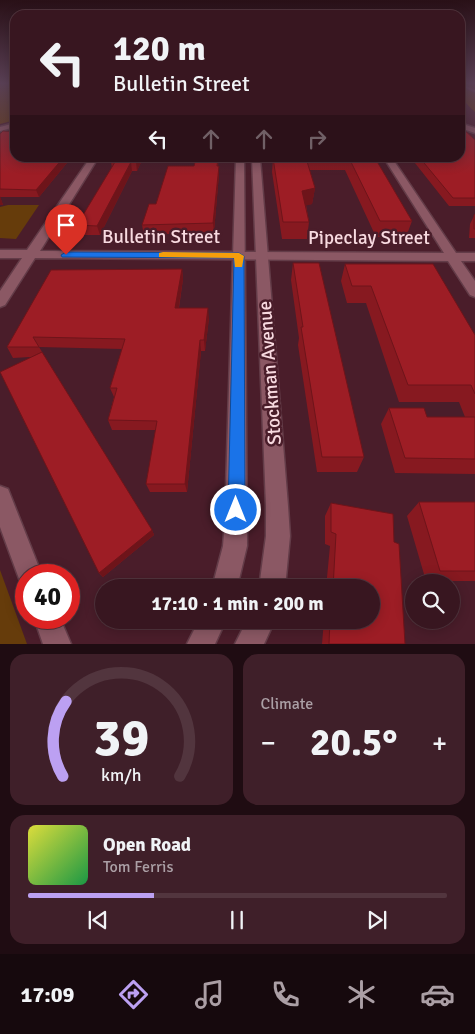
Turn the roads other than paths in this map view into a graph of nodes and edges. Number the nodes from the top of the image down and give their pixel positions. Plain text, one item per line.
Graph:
1 (91, 162) edge
2 (240, 162) edge
3 (256, 162) edge
4 (391, 162) edge
5 (0, 254) edge
6 (31, 255) junction
7 (239, 256) junction
8 (262, 256) junction
9 (452, 257) junction
10 (475, 257) edge
11 (475, 292) edge
12 (0, 302) edge
13 (0, 497) edge
14 (26, 564) edge
15 (226, 579) edge
16 (273, 579) edge
17 (51, 629) edge
18 (208, 629) edge
19 (257, 629) edge
20 (57, 644) edge
21 (201, 644) edge
22 (249, 644) edge

1 - 6 street
2 - 7 street, Stockman Avenue
3 - 8 street, Stockman Avenue
4 - 9 street
5 - 6 street, Bulletin Street
6 - 7 street, Bulletin Street
6 - 12 street
7 - 8 street, Bulletin Street
7 - 15 street, Stockman Avenue
8 - 9 street, Pipeclay Street
8 - 16 street, Stockman Avenue
9 - 10 street, Pipeclay Street
9 - 11 street
13 - 14 street
17 - 20 street
18 - 21 street
19 - 22 street

